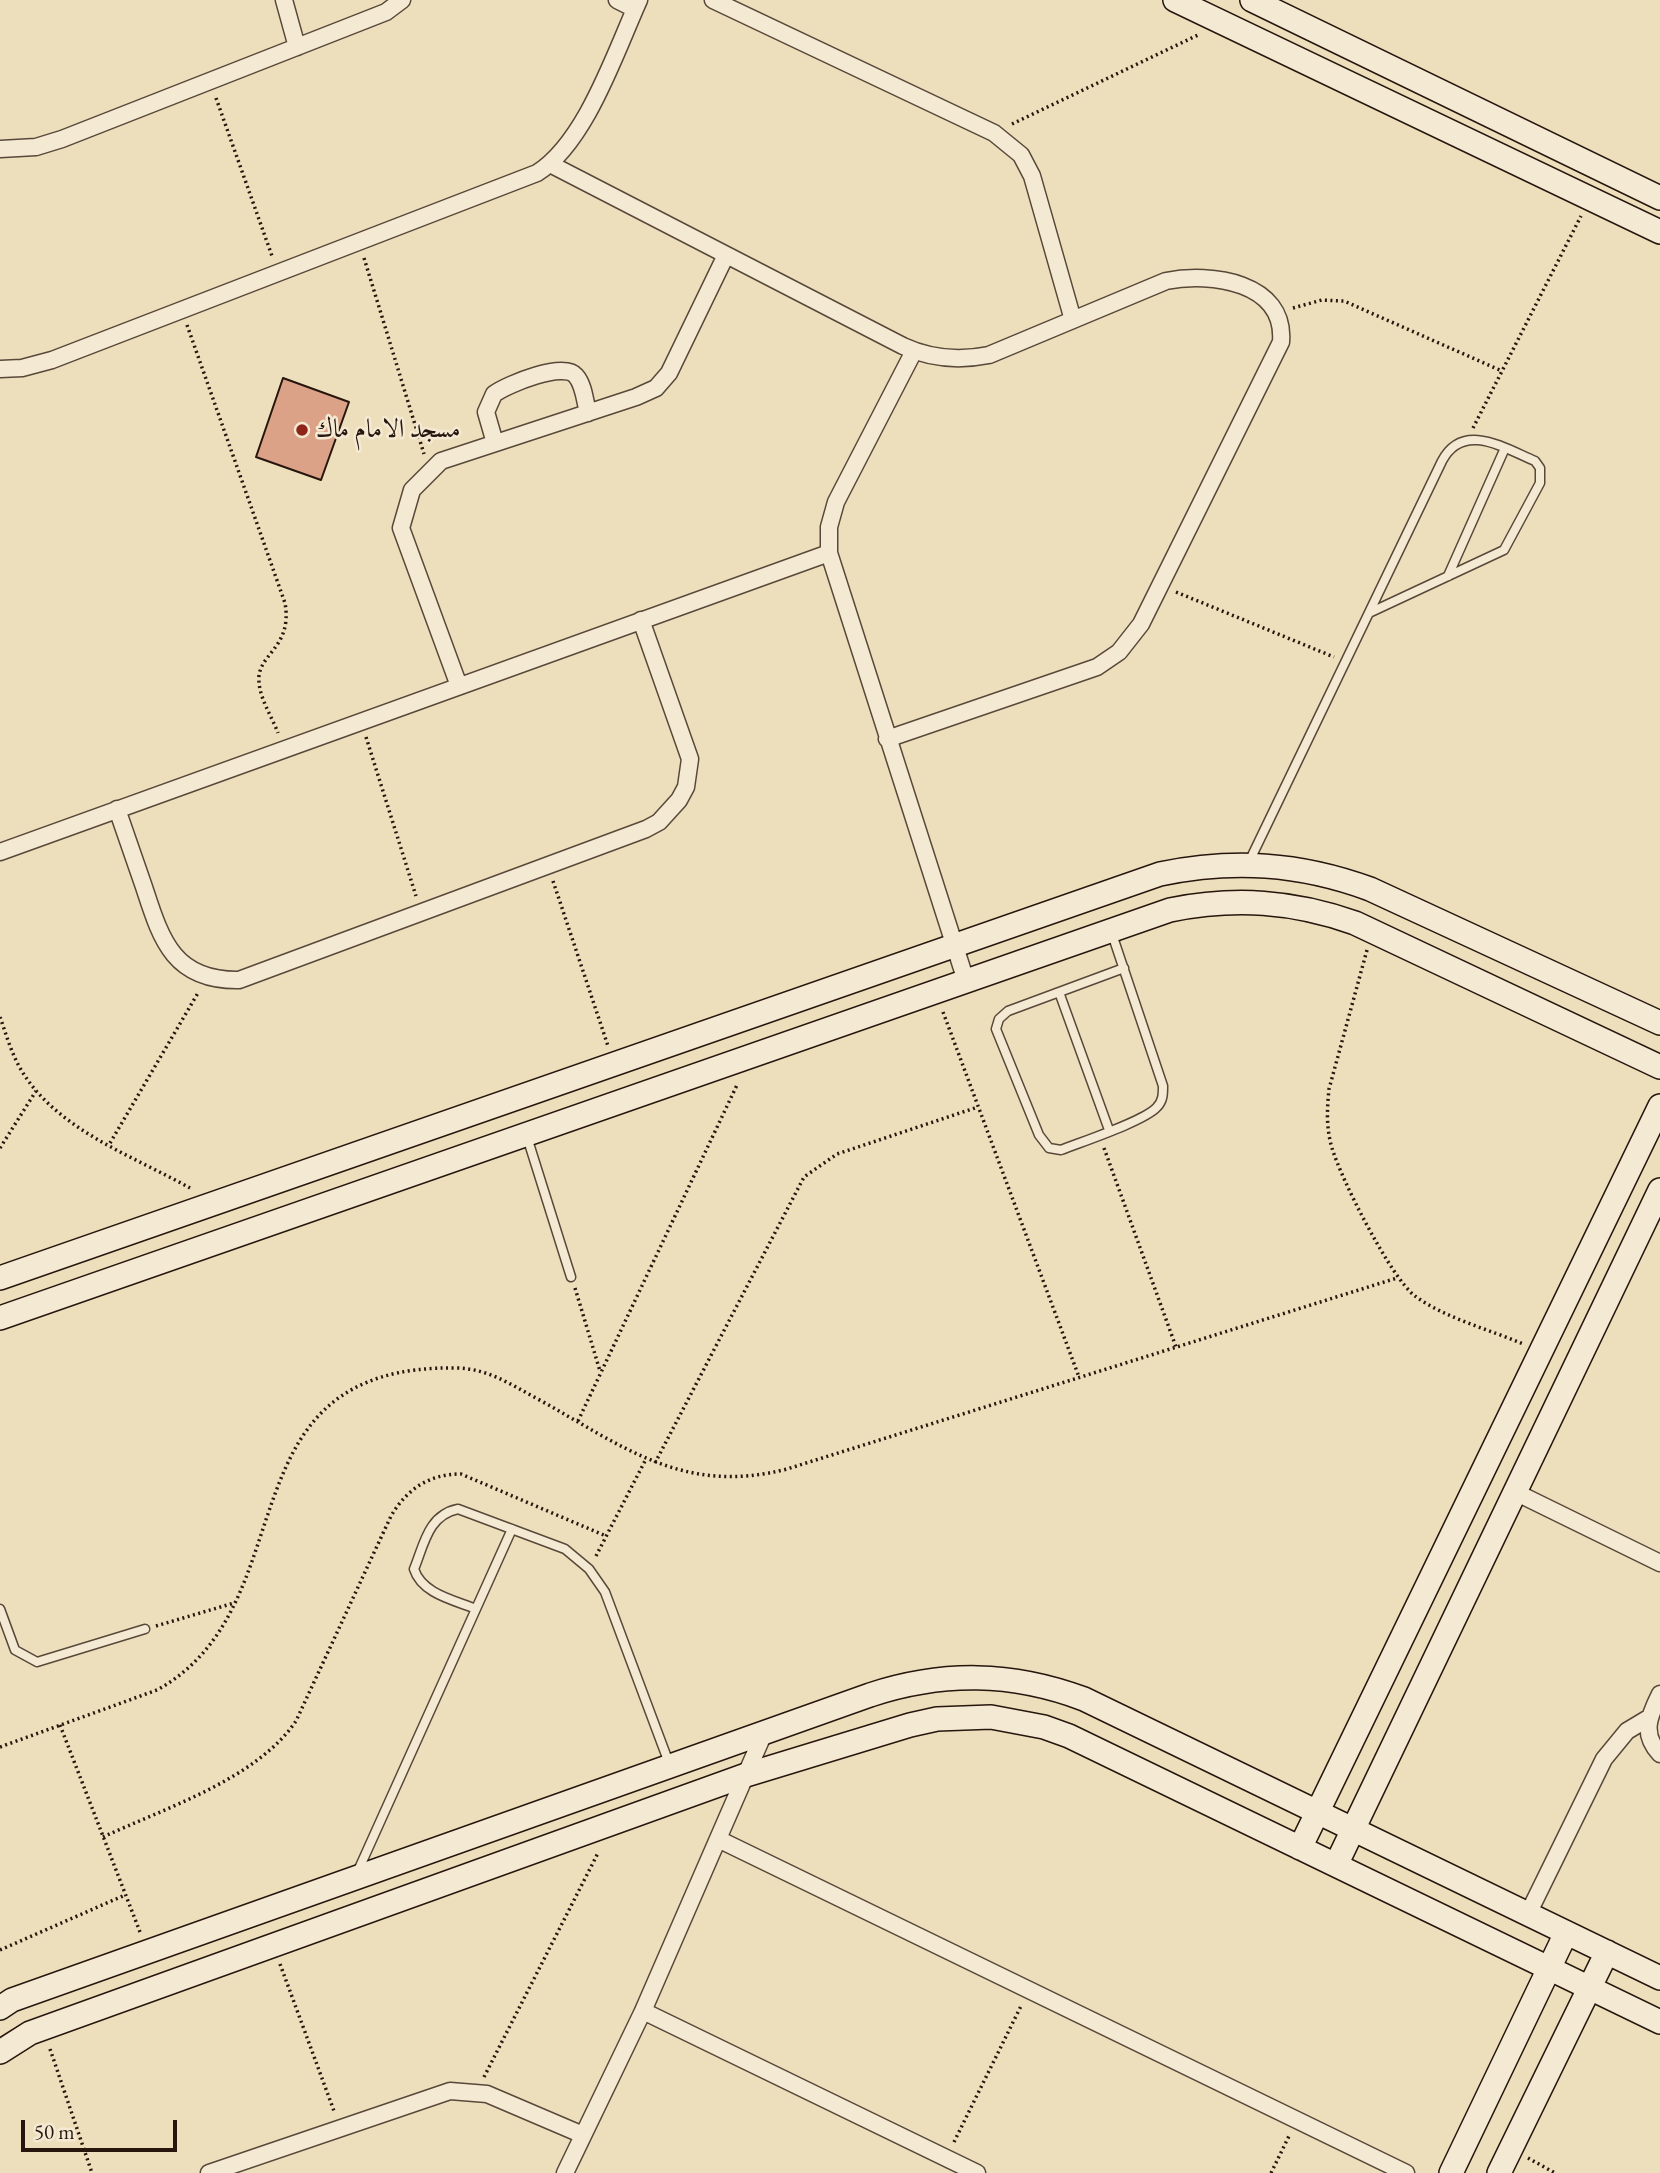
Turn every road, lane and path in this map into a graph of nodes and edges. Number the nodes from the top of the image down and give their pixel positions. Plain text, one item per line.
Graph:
1 (284, 0) edge
2 (402, 0) edge
3 (617, 0) edge
4 (713, 0) edge
5 (1175, 0) edge
6 (1252, 0) edge
7 (637, 4) edge
8 (1223, 23) junction
9 (298, 47) junction
10 (209, 80) junction
11 (995, 133) junction
12 (0, 149) edge
13 (550, 164) junction
14 (1604, 171) junction
15 (1660, 198) edge
16 (1590, 199) junction
17 (1660, 232) edge
18 (359, 242) junction
19 (726, 255) junction
20 (278, 274) junction
21 (181, 310) junction
22 (1279, 316) junction
23 (1073, 320) junction
24 (914, 351) junction
25 (0, 369) edge
26 (1502, 371) junction
27 (588, 413) junction
28 (1468, 439) junction
29 (495, 443) junction
30 (1505, 449) junction
31 (429, 470) junction
32 (829, 553) junction
33 (1448, 576) junction
34 (1160, 585) junction
35 (1369, 613) junction
36 (641, 620) junction
37 (1346, 661) junction
38 (459, 686) junction
39 (361, 721) junction
40 (887, 739) junction
41 (285, 749) junction
42 (117, 809) junction
43 (0, 852) edge
44 (1248, 864) junction
45 (548, 865) junction
46 (421, 912) junction
47 (1111, 931) junction
48 (1373, 931) junction
49 (954, 946) junction
50 (1124, 968) junction
51 (208, 976) junction
52 (966, 981) junction
53 (935, 992) junction
54 (1059, 992) junction
55 (0, 1017) edge
56 (1660, 1023) edge
57 (751, 1056) junction
58 (615, 1064) junction
59 (1660, 1067) edge
60 (36, 1091) junction
61 (1660, 1106) edge
62 (978, 1107) junction
63 (429, 1128) junction
64 (1109, 1130) junction
65 (526, 1134) junction
66 (1099, 1135) junction
67 (110, 1144) junction
68 (0, 1148) edge
69 (440, 1164) junction
70 (1660, 1190) edge
71 (216, 1202) junction
72 (571, 1277) joint
73 (0, 1278) edge
74 (1397, 1278) junction
75 (0, 1318) edge
76 (1176, 1347) junction
77 (1541, 1351) junction
78 (601, 1373) junction
79 (1079, 1377) junction
80 (578, 1421) junction
81 (646, 1459) junction
82 (655, 1464) junction
83 (1515, 1492) junction
84 (512, 1529) junction
85 (606, 1536) junction
86 (1660, 1563) edge
87 (590, 1569) junction
88 (234, 1602) junction
89 (0, 1609) edge
90 (476, 1609) junction
91 (145, 1629) joint
92 (1660, 1694) edge
93 (1647, 1719) junction
94 (60, 1726) junction
95 (764, 1732) junction
96 (0, 1747) edge
97 (1660, 1754) edge
98 (670, 1766) junction
99 (746, 1775) junction
100 (1317, 1812) junction
101 (613, 1823) junction
102 (1353, 1829) junction
103 (103, 1837) junction
104 (718, 1839) junction
105 (1300, 1848) junction
106 (1336, 1865) junction
107 (356, 1875) junction
108 (125, 1895) junction
109 (1528, 1914) junction
110 (1566, 1933) junction
111 (273, 1945) junction
112 (0, 1950) edge
113 (147, 1952) junction
114 (1607, 1952) junction
115 (1549, 1969) junction
116 (1660, 1978) edge
117 (1589, 1988) junction
118 (1029, 1990) junction
119 (0, 2008) edge
120 (643, 2011) junction
121 (1660, 2022) edge
122 (44, 2028) junction
123 (0, 2052) edge
124 (477, 2091) junction
125 (1297, 2120) junction
126 (340, 2128) junction
127 (583, 2135) junction
128 (1511, 2149) junction
129 (947, 2158) junction
130 (92, 2173) edge
131 (209, 2173) edge
132 (565, 2173) edge
133 (977, 2173) edge
134 (1271, 2173) edge
135 (1406, 2173) edge
136 (1451, 2173) edge
137 (1499, 2173) edge
138 (1555, 2173) edge

1 - 9 street
2 - 9 street
3 - 7 street
4 - 11 street
5 - 8 street
6 - 14 street
7 - 13 street
8 - 11 path
8 - 16 street
9 - 10 street
10 - 12 street
10 - 20 path
11 - 23 street
13 - 18 street
13 - 19 street
14 - 15 street
14 - 16 street
16 - 17 street
16 - 26 path
18 - 20 street
18 - 31 path
19 - 24 street
19 - 27 street
20 - 21 street
21 - 25 street
21 - 41 path
22 - 23 street
22 - 26 path
22 - 34 street
23 - 24 street
24 - 32 street
26 - 28 path
27 - 29 street
27 - 29 street
28 - 30 lane
28 - 35 lane
29 - 31 street
30 - 33 lane
30 - 33 lane
31 - 38 street
32 - 36 street
32 - 40 street
33 - 35 lane
34 - 37 path
34 - 40 street
35 - 37 lane
36 - 38 street
36 - 45 street
37 - 44 lane
38 - 39 street
39 - 41 street
39 - 46 path
40 - 49 street
41 - 42 street
42 - 43 street
42 - 51 street
44 - 49 street
44 - 56 street
45 - 46 street
45 - 58 path
46 - 51 street
47 - 48 street
47 - 50 lane
47 - 52 street
48 - 59 street
48 - 74 path
49 - 52 street
49 - 58 street
50 - 54 lane
50 - 64 lane
51 - 67 path
52 - 53 street
53 - 57 street
53 - 62 path
54 - 64 lane
54 - 66 lane
55 - 60 path
57 - 65 street
57 - 78 path
58 - 63 street
60 - 67 path
60 - 68 path
61 - 77 street
62 - 79 path
62 - 82 path
63 - 69 street
63 - 71 street
64 - 66 lane
65 - 69 street
65 - 72 lane
66 - 76 path
67 - 71 path
69 - 75 street
70 - 83 street
71 - 73 street
72 - 78 path
74 - 76 path
74 - 77 path
76 - 79 path
77 - 100 street
78 - 80 path
79 - 82 path
80 - 81 path
80 - 88 path
81 - 82 path
81 - 85 path
83 - 86 street
83 - 102 street
84 - 87 lane
84 - 90 lane
84 - 90 lane
85 - 87 path
85 - 103 path
87 - 98 lane
88 - 91 path
88 - 94 path
89 - 91 lane
90 - 107 lane
92 - 93 street
93 - 97 street
93 - 109 street
94 - 96 path
94 - 103 path
95 - 98 street
95 - 99 street
95 - 100 street
98 - 107 street
99 - 101 street
99 - 104 street
99 - 105 street
100 - 102 street
100 - 105 street
101 - 111 street
101 - 124 path
102 - 106 street
102 - 109 street
103 - 108 path
104 - 118 street
104 - 120 street
105 - 106 street
106 - 115 street
107 - 113 street
108 - 112 path
108 - 113 path
109 - 110 street
110 - 114 street
110 - 115 street
111 - 122 street
111 - 126 path
113 - 119 street
114 - 116 street
114 - 117 street
115 - 117 street
115 - 136 street
117 - 121 street
117 - 128 street
118 - 125 street
118 - 129 path
120 - 127 street
120 - 129 street
122 - 123 street
122 - 130 path
124 - 126 street
124 - 127 street
125 - 134 path
125 - 135 street
126 - 131 street
127 - 132 street
128 - 137 street
128 - 138 path
129 - 133 street

